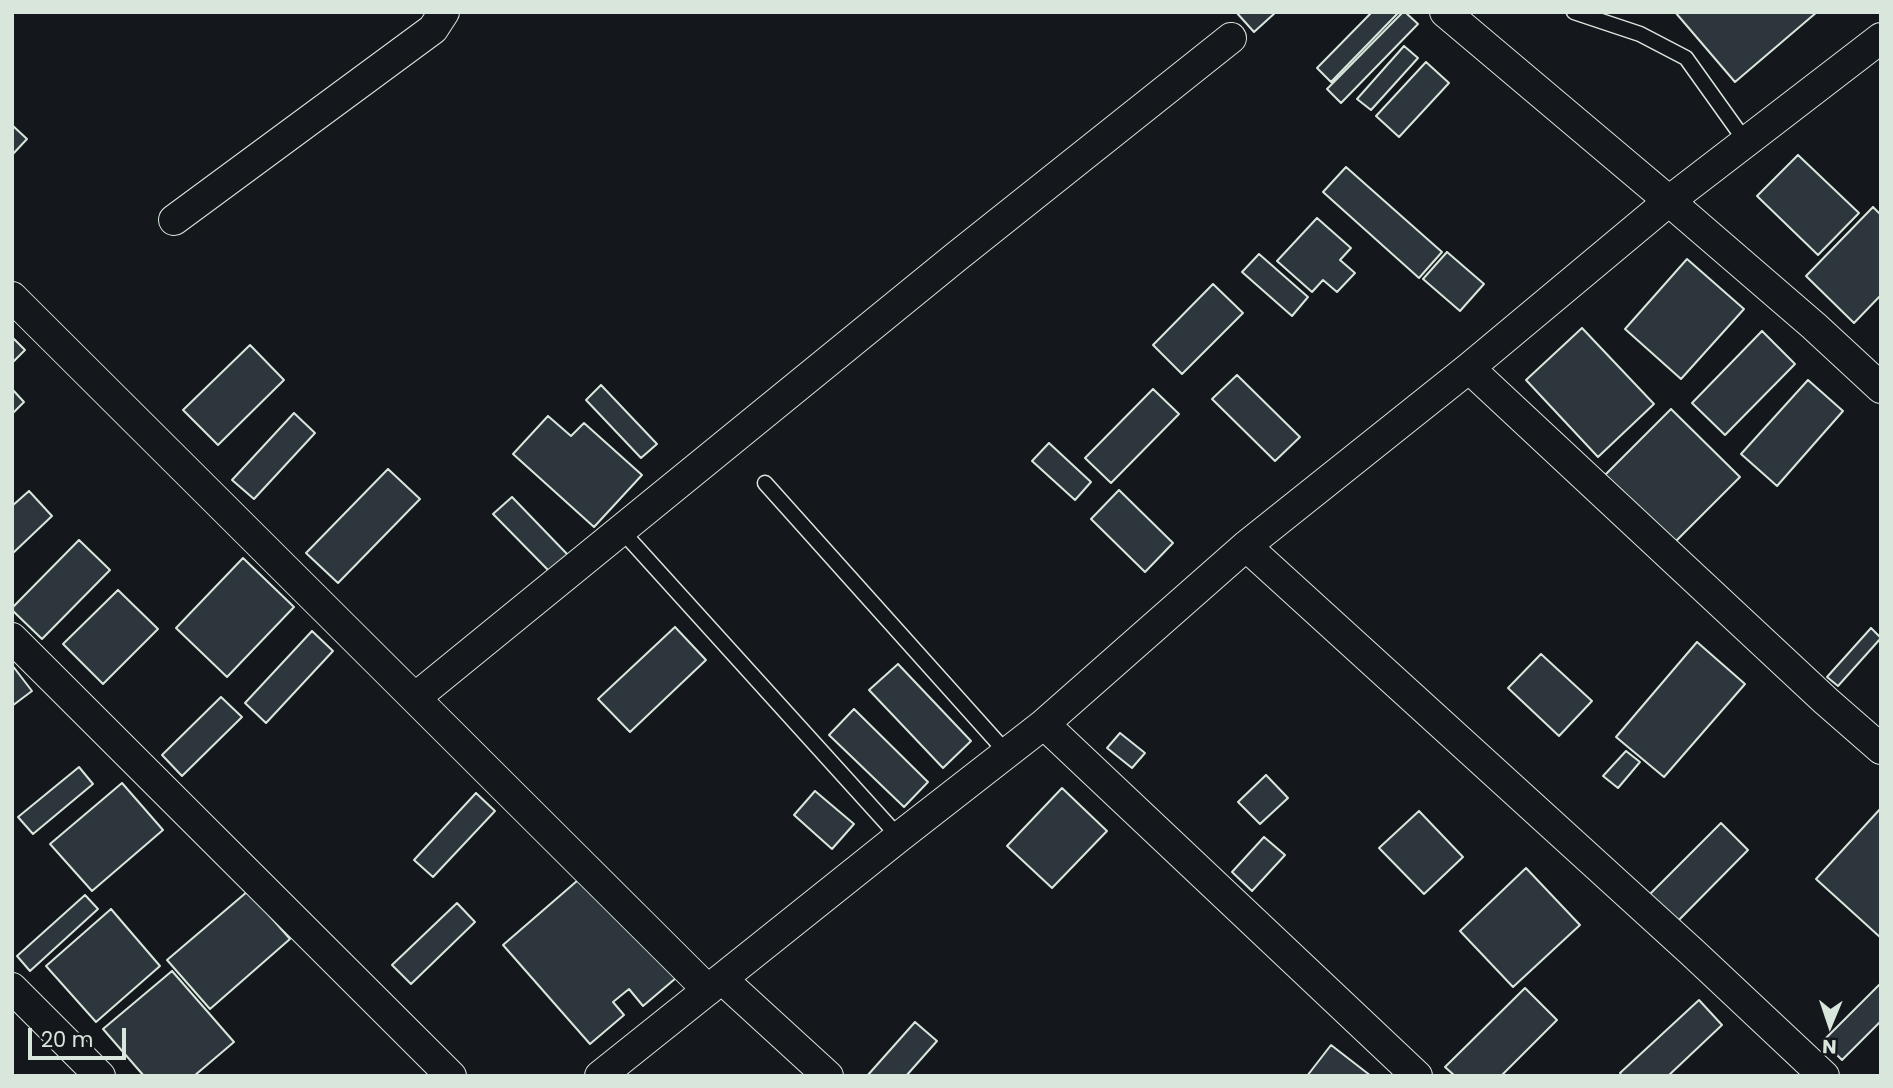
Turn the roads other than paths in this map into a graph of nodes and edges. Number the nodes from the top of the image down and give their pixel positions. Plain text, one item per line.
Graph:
1 (444, 12) edge
2 (1445, 12) edge
3 (1574, 12) edge
4 (1231, 38) dead end
5 (1881, 38) edge
6 (1746, 142) junction
7 (1669, 201) junction
8 (174, 220) dead end
9 (12, 297) edge
10 (1469, 368) junction
11 (1881, 388) edge
12 (765, 483) dead end
13 (621, 530) junction
14 (1247, 546) junction
15 (12, 638) edge
16 (415, 698) junction
17 (1044, 724) junction
18 (1881, 749) edge
19 (1007, 753) junction
20 (899, 837) junction
21 (715, 985) junction
22 (12, 988) edge
23 (100, 1076) edge
24 (450, 1076) edge
25 (600, 1076) edge
26 (828, 1076) edge
27 (1417, 1076) edge
28 (1824, 1076) edge

1 - 8 street
2 - 7 street
3 - 6 lane
4 - 13 street
5 - 6 street
6 - 7 street
7 - 10 street
7 - 11 street
9 - 16 street
10 - 14 street
10 - 18 street
12 - 19 lane
13 - 16 street
13 - 20 lane
14 - 17 street
14 - 28 street
15 - 24 street
16 - 21 street
17 - 19 street
17 - 27 street
19 - 20 street
20 - 21 street
21 - 25 street
21 - 26 street
22 - 23 street

